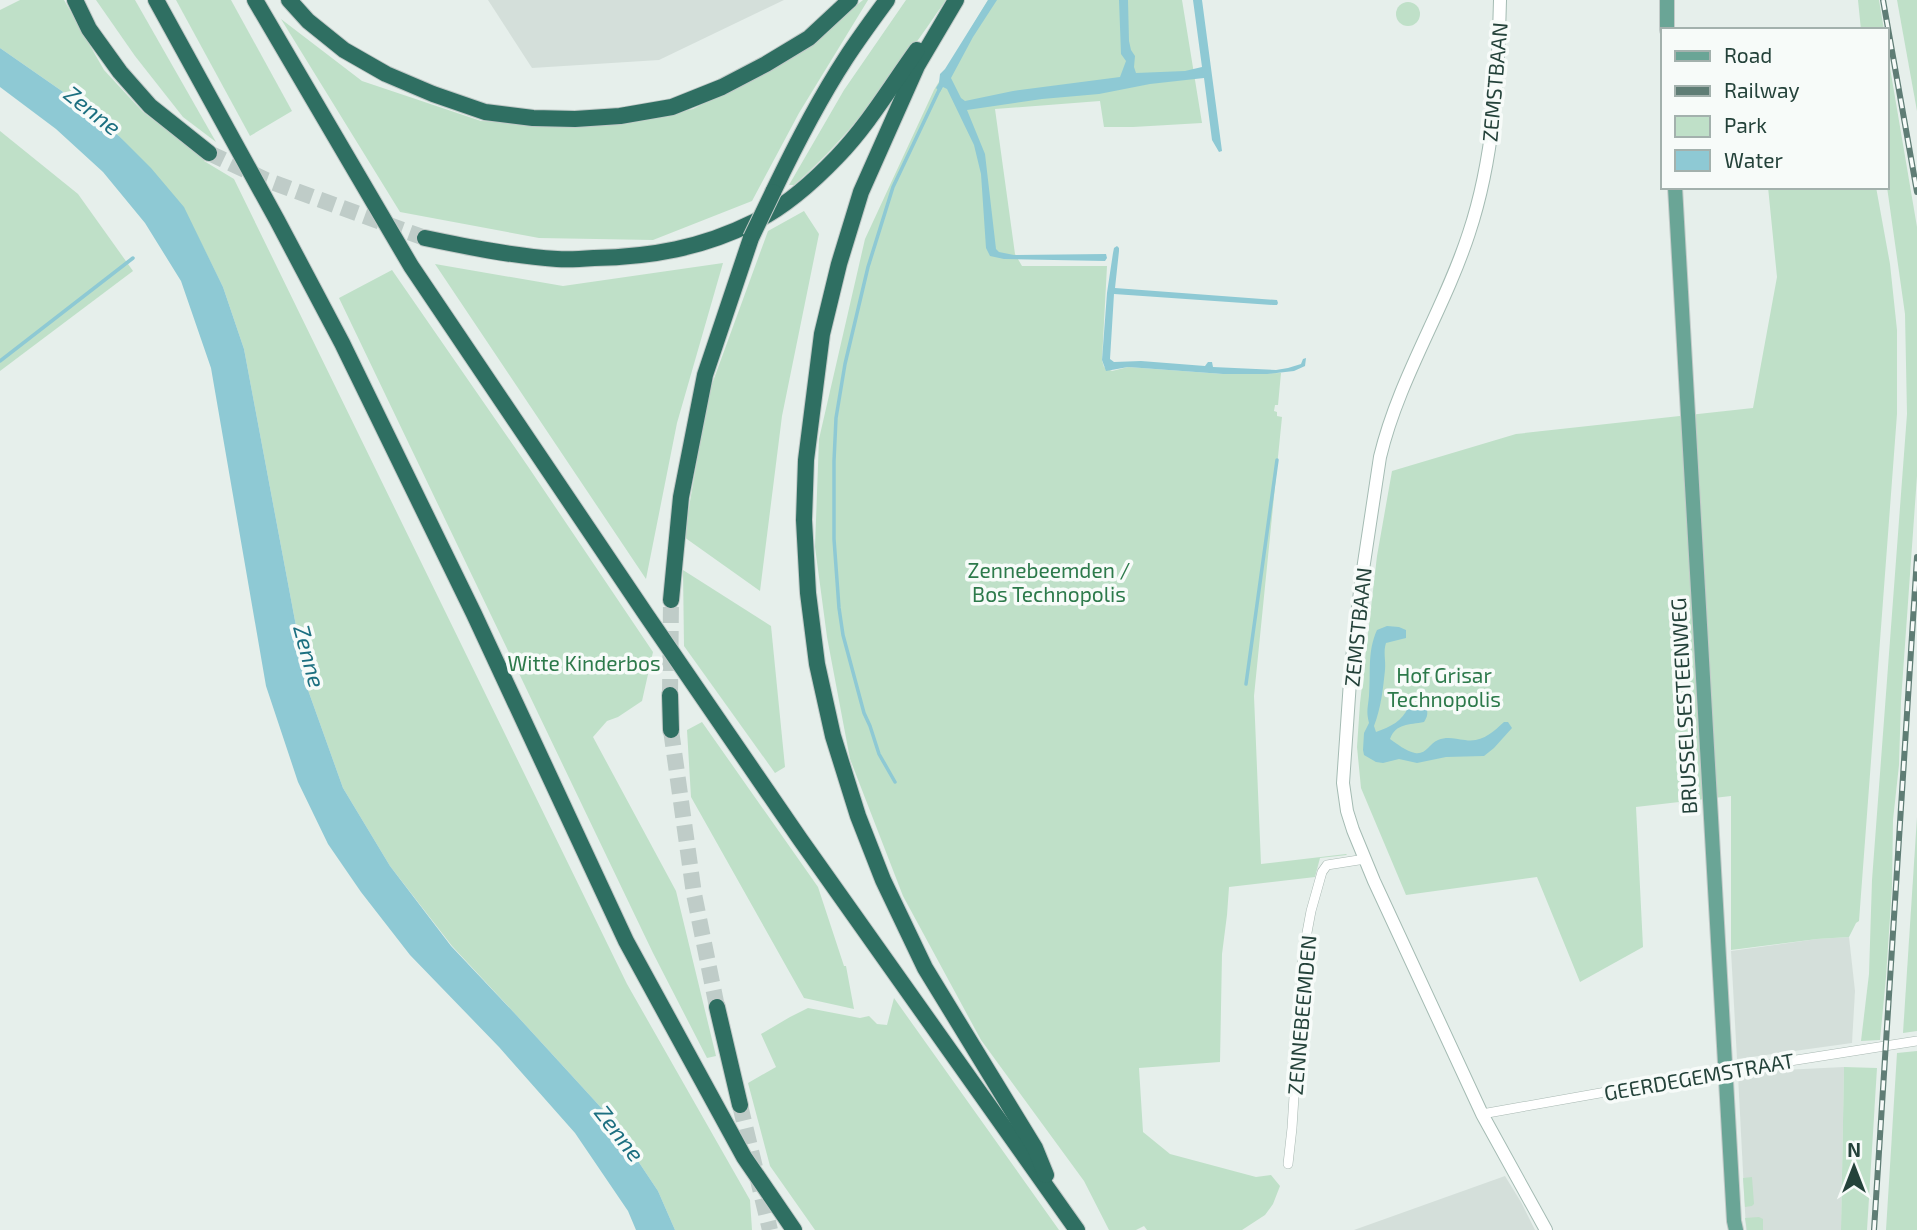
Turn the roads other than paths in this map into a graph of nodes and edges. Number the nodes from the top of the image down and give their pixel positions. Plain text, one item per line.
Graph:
1 (75, 0) edge
2 (156, 0) edge
3 (255, 0) edge
4 (289, 0) edge
5 (850, 0) edge
6 (887, 0) edge
7 (954, 0) edge
8 (1500, 0) edge
9 (1667, 0) edge
10 (1667, 28) edge
11 (209, 153) tunnel mouth
12 (1675, 189) edge
13 (425, 238) tunnel mouth
14 (671, 600) tunnel mouth
15 (670, 695) tunnel mouth
16 (671, 730) tunnel mouth
17 (1365, 859) junction
18 (717, 1007) tunnel mouth
19 (1917, 1041) edge
20 (1726, 1071) junction
21 (740, 1105) tunnel mouth
22 (1482, 1114) junction
23 (1288, 1164) dead end
24 (1056, 1200) junction
25 (1734, 1227) edge
26 (794, 1230) edge
27 (1077, 1230) edge
28 (1546, 1230) edge

1 - 11 highway
2 - 26 highway
3 - 24 highway
4 - 5 highway
6 - 14 highway, bridge
7 - 13 highway
7 - 24 highway
8 - 17 street, ZEMSTBAAN
9 - 10 main road
12 - 20 main road, BRUSSELSESTEENWEG
15 - 16 highway
17 - 22 street, ZEMSTBAAN
17 - 23 street, ZENNEBEEMDEN
18 - 21 highway
19 - 20 street, GEERDEGEMSTRAAT
20 - 22 street, GEERDEGEMSTRAAT
20 - 25 main road, BRUSSELSESTEENWEG
22 - 28 street, ZEMSTBAAN
24 - 27 highway

